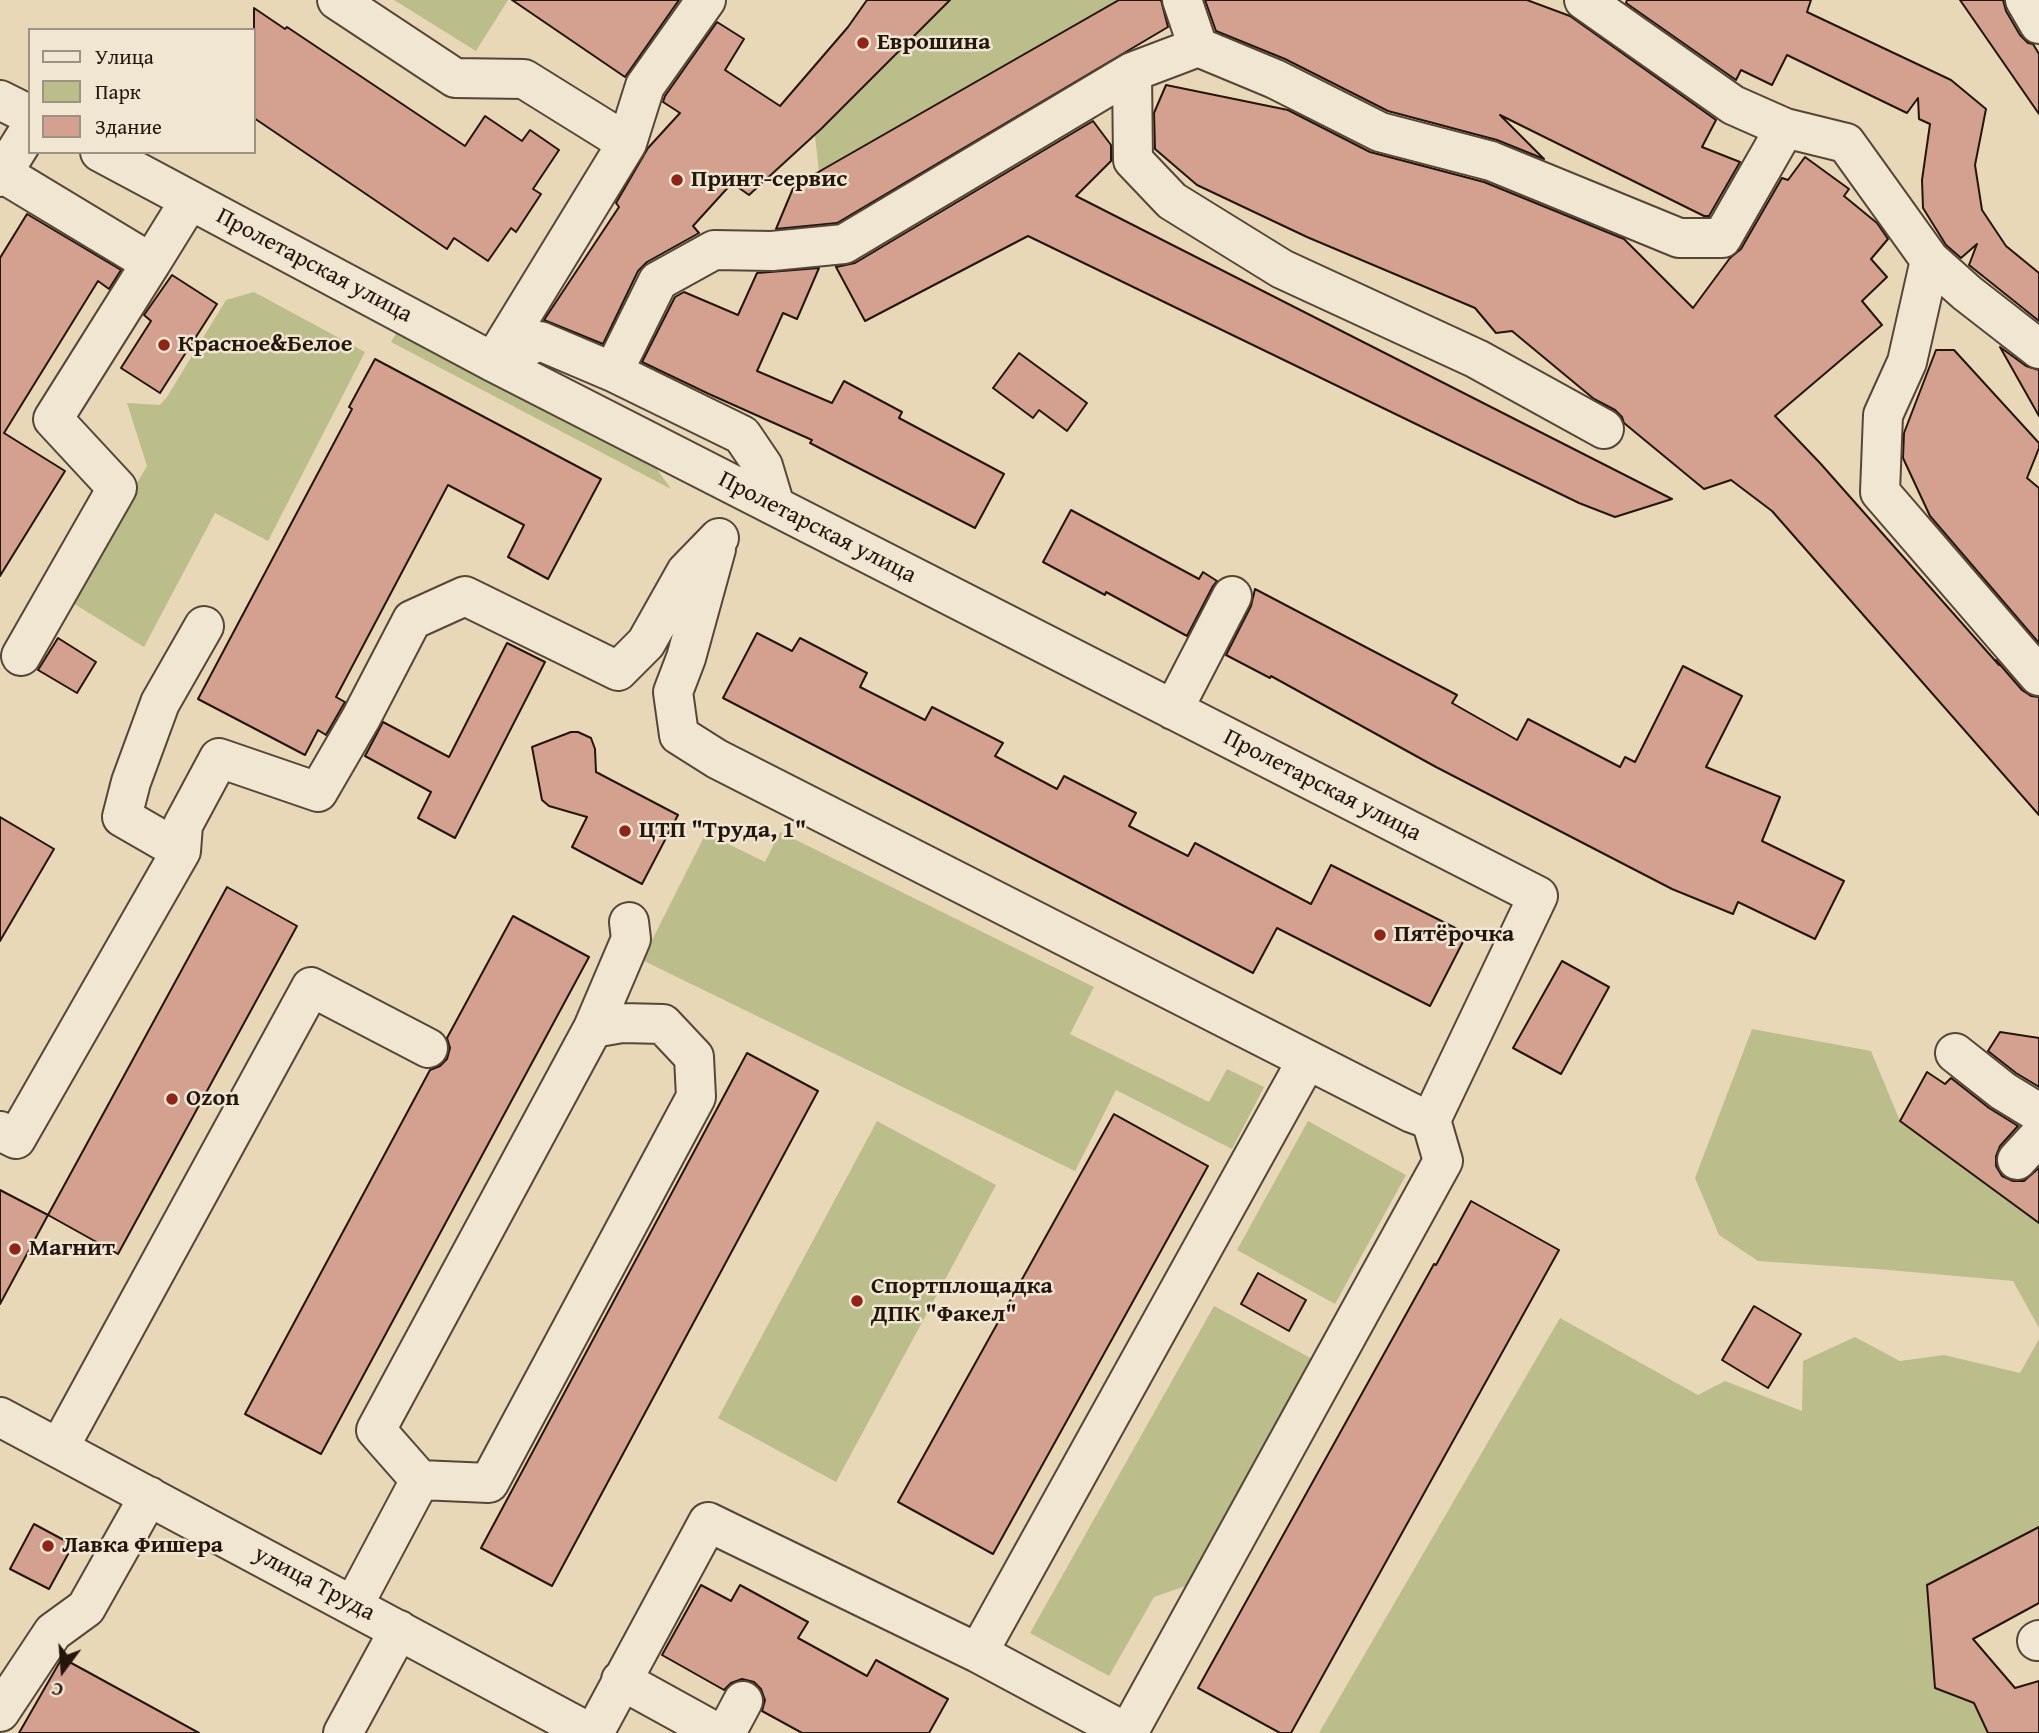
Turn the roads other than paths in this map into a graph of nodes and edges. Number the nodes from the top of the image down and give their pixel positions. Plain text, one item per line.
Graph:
1 (337, 0) edge
2 (705, 0) edge
3 (1182, 0) edge
4 (1584, 0) edge
5 (2025, 0) edge
6 (2039, 24) edge
7 (1198, 47) junction
8 (1132, 72) junction
9 (0, 100) edge
10 (28, 114) edge
11 (1785, 128) junction
12 (28, 132) edge
13 (627, 143) junction
14 (104, 154) edge
15 (1, 175) edge
16 (190, 200) junction
17 (1930, 260) junction
18 (151, 263) junction
19 (2039, 349) edge
20 (493, 362) junction
21 (613, 372) junction
22 (1604, 429) dead end
23 (759, 498) junction
24 (719, 538) junction
25 (1231, 596) dead end
26 (204, 626) dead end
27 (22, 656) dead end
28 (2039, 676) edge
29 (1173, 710) junction
30 (181, 851) junction
31 (629, 922) dead end
32 (593, 1028) junction
33 (428, 1048) dead end
34 (1955, 1053) dead end
35 (1307, 1060) junction
36 (2039, 1113) edge
37 (1431, 1120) junction
38 (0, 1131) edge
39 (0, 1417) edge
40 (60, 1448) junction
41 (420, 1480) junction
42 (149, 1496) junction
43 (353, 1605) junction
44 (399, 1630) junction
45 (978, 1653) junction
46 (621, 1680) junction
47 (0, 1712) edge
48 (336, 1727) edge
49 (592, 1733) edge
50 (717, 1733) edge
51 (1127, 1733) edge

1 - 13 street
2 - 13 street
3 - 7 street
4 - 11 street
5 - 6 street
7 - 8 street
7 - 11 street
8 - 21 street
8 - 22 street
9 - 10 street
11 - 17 street
12 - 15 street
13 - 20 street
14 - 16 street, Пролетарская улица
15 - 18 street
16 - 18 street
16 - 20 street, Пролетарская улица
17 - 19 street
17 - 28 street
18 - 27 street
20 - 21 street
20 - 23 street, Пролетарская улица
21 - 23 street
23 - 24 street
23 - 29 street, Пролетарская улица
24 - 30 street
24 - 35 street
25 - 29 street
26 - 30 street
29 - 37 street, Пролетарская улица
30 - 38 street
31 - 32 street
32 - 41 street
32 - 41 street
33 - 40 street
34 - 36 street
35 - 37 street
35 - 45 street
37 - 51 street
39 - 40 street, улица Труда
40 - 42 street, улица Труда
41 - 43 street
42 - 43 street, улица Труда
42 - 47 street
43 - 44 street, улица Труда
44 - 48 street
44 - 49 street, улица Труда
45 - 46 street
45 - 51 street
46 - 49 street
46 - 50 street

